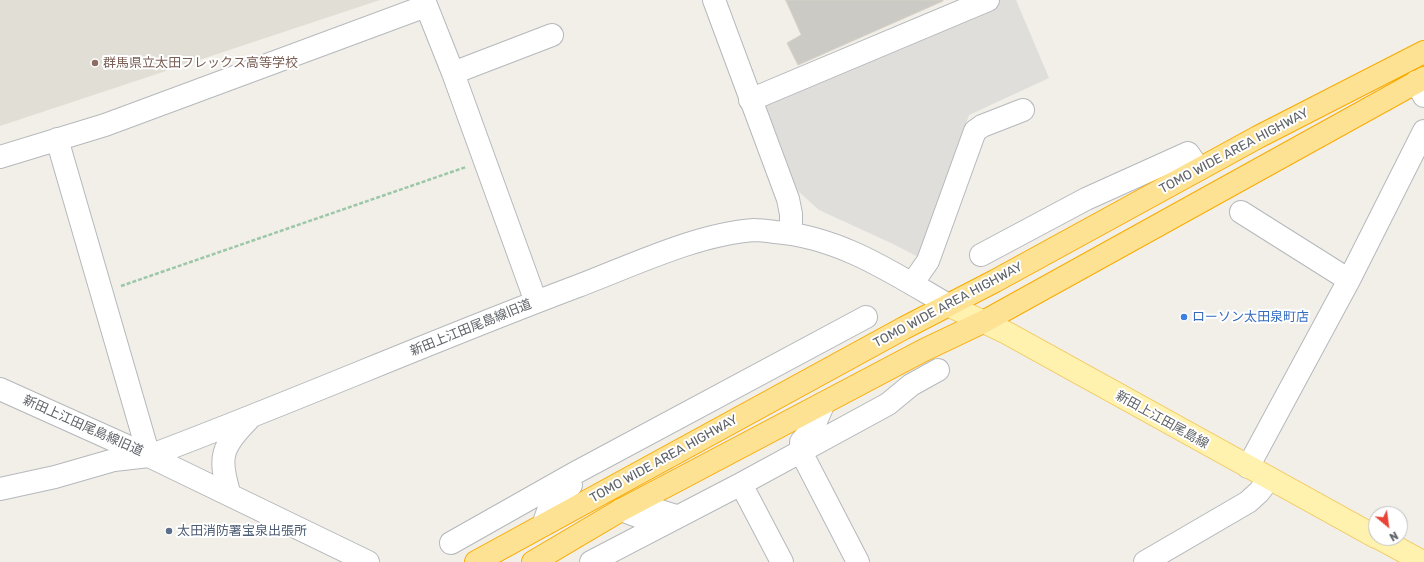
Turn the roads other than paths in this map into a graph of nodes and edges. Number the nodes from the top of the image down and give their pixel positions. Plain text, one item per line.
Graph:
1 (714, 0) edge
2 (988, 0) edge
3 (425, 3) edge
4 (552, 35) dead end
5 (1424, 52) edge
6 (453, 73) junction
7 (1421, 85) edge
8 (750, 100) junction
9 (1023, 110) dead end
10 (1424, 131) edge
11 (57, 139) junction
12 (0, 157) edge
13 (1200, 169) junction
14 (1086, 199) junction
15 (1241, 212) dead end
16 (1098, 224) junction
17 (791, 233) junction
18 (981, 255) dead end
19 (1349, 280) junction
20 (912, 284) junction
21 (536, 302) junction
22 (948, 305) junction
23 (866, 317) dead end
24 (985, 321) junction
25 (938, 370) dead end
26 (0, 389) edge
27 (823, 405) junction
28 (760, 407) junction
29 (273, 408) junction
30 (695, 408) junction
31 (801, 452) junction
32 (149, 456) junction
33 (1248, 467) junction
34 (575, 473) junction
35 (1269, 479) junction
36 (741, 484) junction
37 (0, 489) edge
38 (230, 495) junction
39 (621, 510) junction
40 (677, 517) junction
41 (543, 525) junction
42 (1368, 532) edge
43 (451, 543) dead end
44 (1397, 546) edge
45 (1422, 557) edge
46 (368, 562) edge
47 (476, 562) edge
48 (533, 562) edge
49 (591, 562) edge
50 (782, 562) edge
51 (858, 562) edge
52 (1145, 562) edge

1 - 8 street
2 - 8 street
3 - 6 street
3 - 11 street
4 - 6 street
5 - 13 highway, TOMO WIDE AREA HIGHWAY
6 - 21 street
7 - 24 highway, TOMO WIDE AREA HIGHWAY
8 - 17 street
9 - 20 street
10 - 19 street
11 - 12 street
11 - 32 street
13 - 14 street
13 - 16 highway, TOMO WIDE AREA HIGHWAY
14 - 16 street
14 - 18 street
15 - 19 street
16 - 22 highway, TOMO WIDE AREA HIGHWAY
17 - 20 street, 新田上江田尾島線旧道
17 - 21 street, 新田上江田尾島線旧道
19 - 33 street
20 - 22 street, 新田上江田尾島線旧道
21 - 29 street, 新田上江田尾島線旧道
22 - 24 main road, 新田上江田尾島線
22 - 28 highway, TOMO WIDE AREA HIGHWAY
23 - 30 street
24 - 27 highway, TOMO WIDE AREA HIGHWAY
24 - 33 main road, 新田上江田尾島線
25 - 31 street
26 - 32 street, 新田上江田尾島線旧道
27 - 31 street
27 - 39 highway, TOMO WIDE AREA HIGHWAY
28 - 30 street
28 - 41 highway, TOMO WIDE AREA HIGHWAY
29 - 32 street, 新田上江田尾島線旧道
29 - 38 street
30 - 34 street
31 - 36 street
31 - 51 street
32 - 37 street
32 - 38 street
33 - 35 main road, 新田上江田尾島線
34 - 41 street
34 - 43 street
35 - 42 main road, 新田上江田尾島線
35 - 52 street
36 - 40 street
36 - 50 street
38 - 46 street
39 - 40 street
39 - 48 highway, TOMO WIDE AREA HIGHWAY
40 - 49 street
41 - 47 highway, TOMO WIDE AREA HIGHWAY
44 - 45 main road

